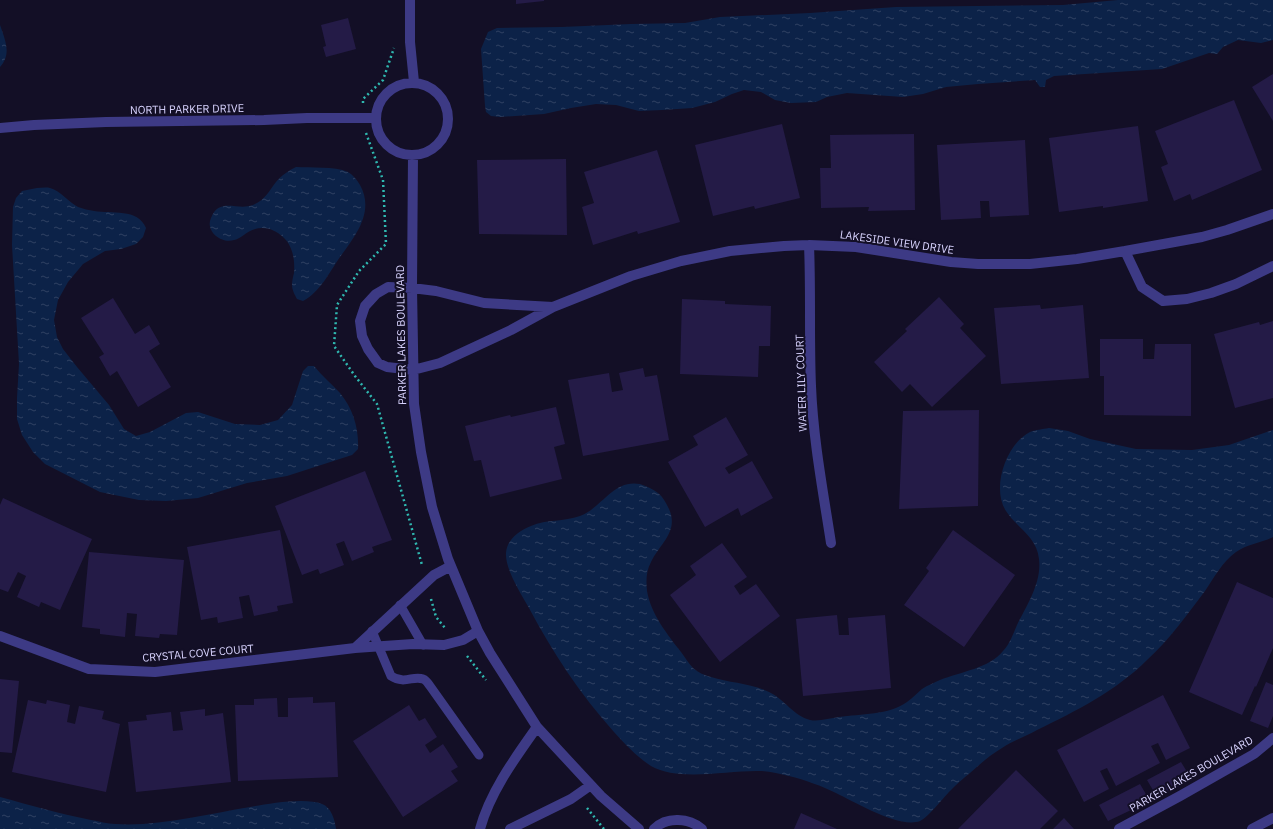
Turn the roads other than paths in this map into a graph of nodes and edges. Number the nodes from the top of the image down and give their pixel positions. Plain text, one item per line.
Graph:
1 (410, 0) edge
2 (414, 82) junction
3 (375, 118) junction
4 (0, 128) edge
5 (413, 155) junction
6 (1273, 214) edge
7 (809, 245) junction
8 (1125, 251) junction
9 (1273, 266) edge
10 (412, 288) junction
11 (553, 307) junction
12 (413, 370) junction
13 (831, 543) dead end
14 (450, 566) junction
15 (400, 606) junction
16 (372, 631) junction
17 (478, 631) junction
18 (0, 636) edge
19 (423, 645) junction
20 (379, 646) junction
21 (355, 648) junction
22 (537, 727) junction
23 (1273, 738) edge
24 (479, 755) dead end
25 (591, 785) junction
26 (1273, 818) edge
27 (480, 829) edge
28 (510, 829) edge
29 (640, 829) edge
30 (654, 829) edge
31 (702, 829) edge
32 (1119, 829) edge
33 (1252, 829) edge

1 - 2 street
2 - 3 street
2 - 5 street
3 - 4 street, NORTH PARKER DRIVE
3 - 5 street
5 - 10 street, PARKER LAKES BOULEVARD
6 - 8 street, LAKESIDE VIEW DRIVE
7 - 8 street, LAKESIDE VIEW DRIVE
7 - 11 street, LAKESIDE VIEW DRIVE
7 - 13 street, WATER LILY COURT
8 - 9 street
10 - 11 street, LAKESIDE VIEW DRIVE
10 - 12 street, PARKER LAKES BOULEVARD
10 - 12 street, LAKESIDE VIEW DRIVE
11 - 12 street, LAKESIDE VIEW DRIVE
12 - 14 street, PARKER LAKES BOULEVARD
14 - 15 street
14 - 17 street, PARKER LAKES BOULEVARD
15 - 16 street
15 - 19 lane
16 - 20 lane
16 - 21 street
17 - 19 street, CRYSTAL COVE COURT
17 - 22 street, PARKER LAKES BOULEVARD
18 - 21 street, CRYSTAL COVE COURT
19 - 20 street, CRYSTAL COVE COURT
20 - 21 street, CRYSTAL COVE COURT
20 - 24 lane
22 - 25 street, PARKER LAKES BOULEVARD
22 - 27 street
23 - 32 street, PARKER LAKES BOULEVARD
25 - 28 street
25 - 29 street, PARKER LAKES BOULEVARD
26 - 33 street
30 - 31 street

